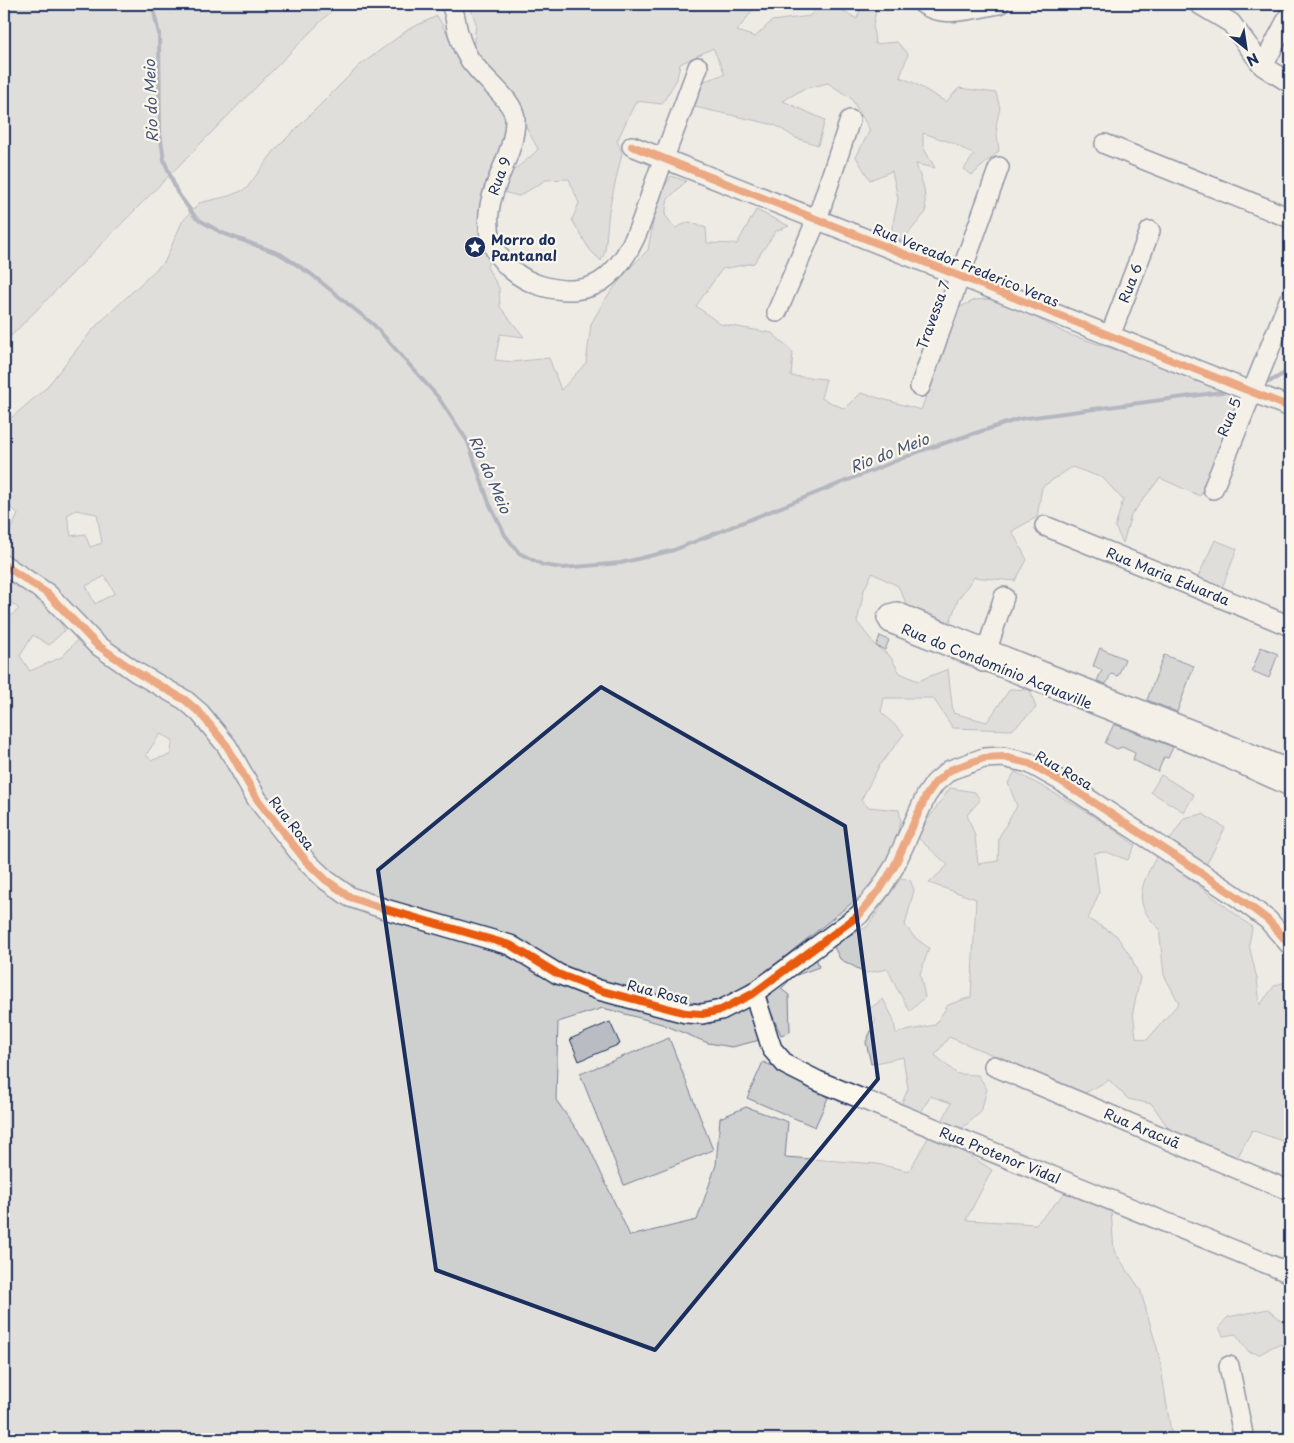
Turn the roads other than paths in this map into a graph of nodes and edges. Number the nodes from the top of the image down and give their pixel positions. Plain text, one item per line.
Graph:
1 (450, 4) edge
2 (923, 4) edge
3 (999, 4) edge
4 (1199, 4) edge
5 (1290, 14) edge
6 (1263, 66) junction
7 (698, 67) dead end
8 (1290, 83) edge
9 (850, 120) dead end
10 (1105, 144) dead end
11 (632, 146) dead end
12 (663, 160) junction
13 (999, 167) dead end
14 (1290, 218) edge
15 (817, 219) junction
16 (1150, 231) dead end
17 (960, 277) junction
18 (1290, 298) edge
19 (777, 312) dead end
20 (1110, 336) junction
21 (920, 387) dead end
22 (1252, 392) junction
23 (1290, 408) edge
24 (1213, 489) dead end
25 (1045, 526) dead end
26 (4, 565) edge
27 (1004, 598) dead end
28 (1290, 626) edge
29 (1213, 744) junction
30 (1290, 770) edge
31 (1290, 786) edge
32 (1290, 945) edge
33 (754, 993) junction
34 (994, 1066) dead end
35 (1290, 1191) edge
36 (1290, 1272) edge
37 (1229, 1366) dead end
38 (1244, 1439) edge

1 - 12 street, Rua 9
2 - 3 street
4 - 6 street
5 - 6 street
6 - 8 street
7 - 12 street, Rua 9
9 - 15 street
10 - 14 street
11 - 12 street, Rua Vereador Frederico Veras
12 - 15 street, Rua Vereador Frederico Veras
13 - 17 street, Travessa 7
15 - 17 street, Rua Vereador Frederico Veras
15 - 19 street
16 - 20 street, Rua 6
17 - 20 street, Rua Vereador Frederico Veras
17 - 21 street, Travessa 7
18 - 22 street, Rua 5
20 - 22 street, Rua Vereador Frederico Veras
22 - 23 street, Rua Vereador Frederico Veras
22 - 24 street, Rua 5
25 - 28 street, Rua Maria Eduarda
26 - 33 street, Rua Rosa
27 - 29 street, Rua do Condomínio Acquaville
29 - 30 street, Rua do Condomínio Acquaville
29 - 31 street, Rua do Condomínio Acquaville
32 - 33 street, Rua Rosa
33 - 36 street, Rua Protenor Vidal
34 - 35 street, Rua Aracuã
37 - 38 street

